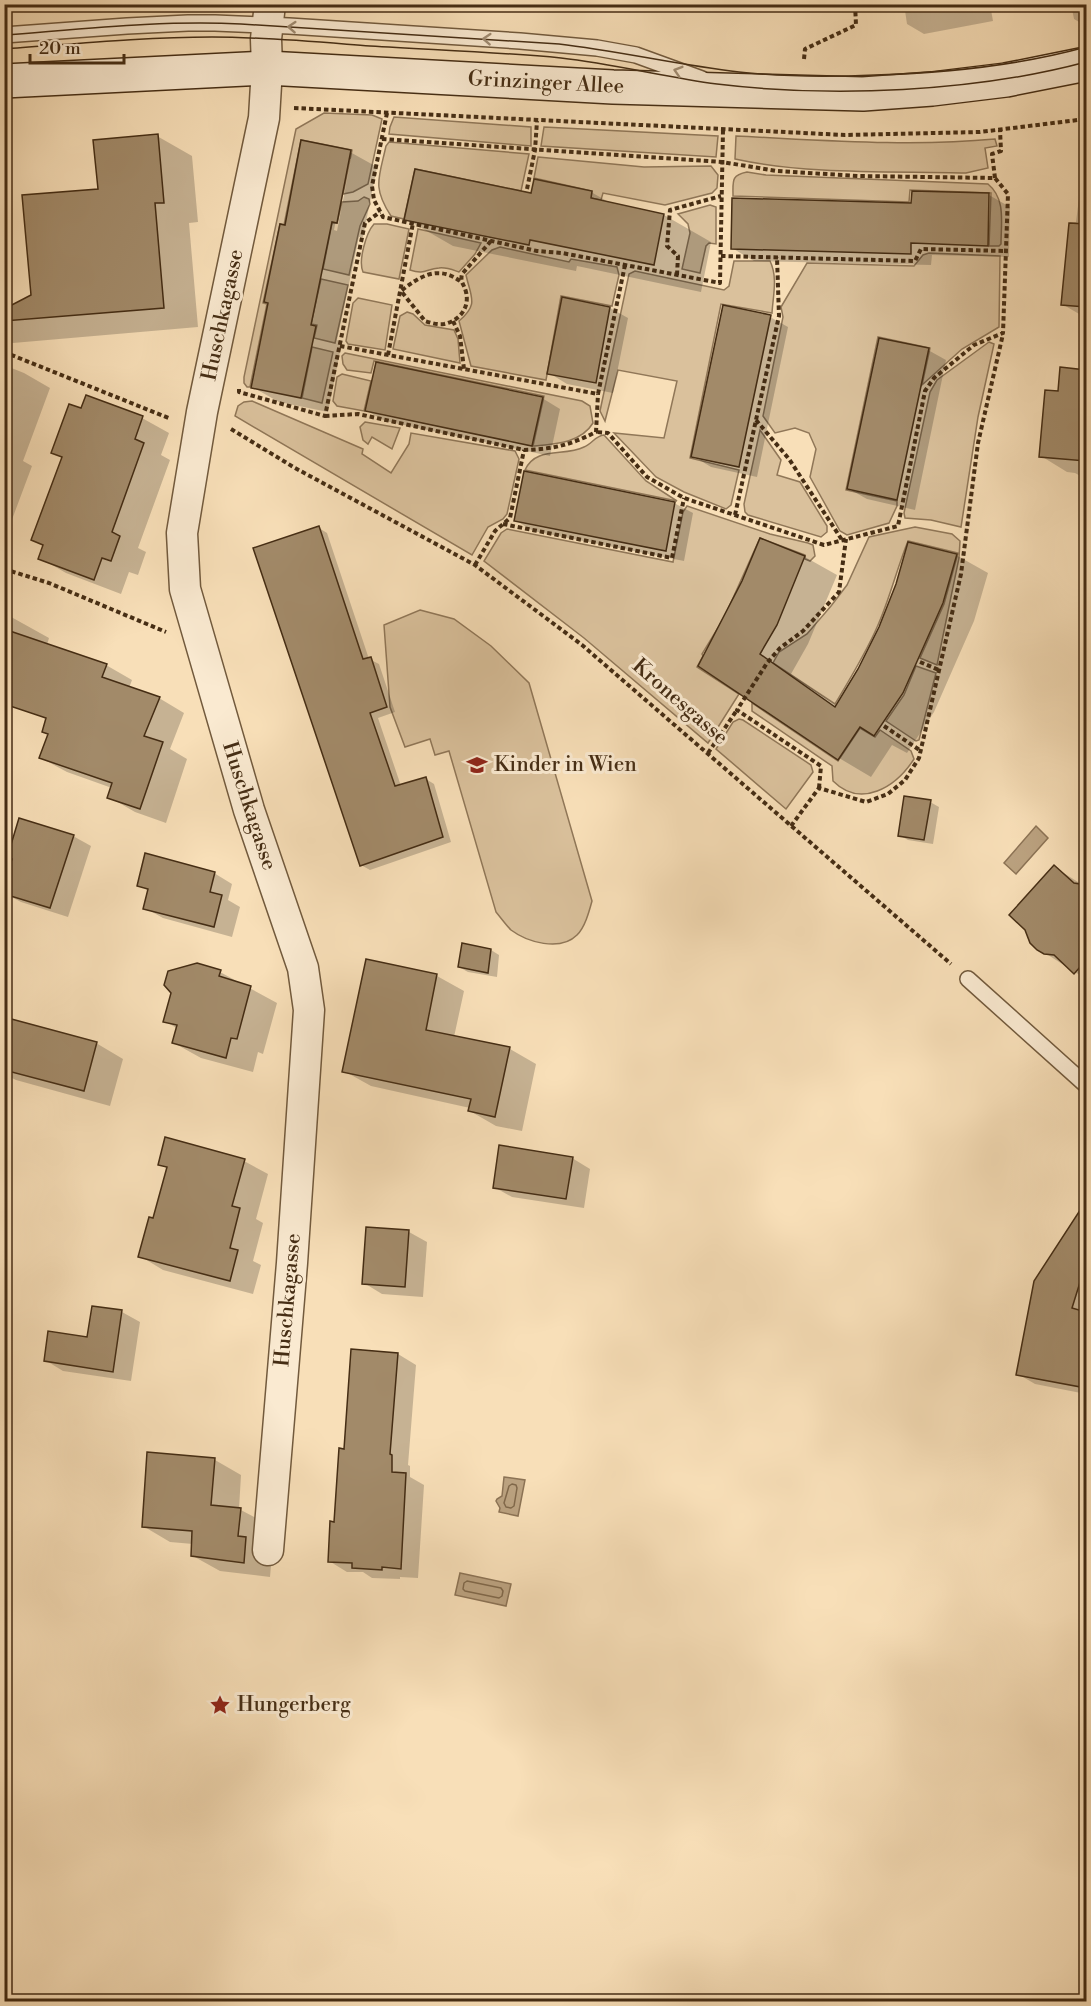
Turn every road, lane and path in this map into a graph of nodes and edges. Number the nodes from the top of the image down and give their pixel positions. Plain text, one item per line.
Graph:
1 (855, 4) edge
2 (268, 15) edge
3 (4, 35) edge
4 (804, 63) dead end
5 (1086, 64) edge
6 (267, 68) junction
7 (4, 81) edge
8 (732, 91) junction
9 (387, 113) dead end
10 (537, 121) dead end
11 (723, 130) dead end
12 (1000, 130) dead end
13 (382, 139) junction
14 (535, 150) junction
15 (722, 162) junction
16 (995, 178) junction
17 (527, 189) dead end
18 (721, 196) junction
19 (380, 212) junction
20 (413, 223) junction
21 (492, 240) junction
22 (1006, 251) junction
23 (721, 256) junction
24 (777, 257) junction
25 (625, 265) junction
26 (677, 275) junction
27 (460, 281) junction
28 (400, 291) junction
29 (453, 321) junction
30 (1003, 333) junction
31 (340, 346) junction
32 (4, 352) edge
33 (388, 355) junction
34 (464, 369) junction
35 (241, 381) dead end
36 (598, 394) junction
37 (325, 416) junction
38 (756, 419) junction
39 (201, 421) junction
40 (596, 432) junction
41 (524, 450) junction
42 (684, 498) junction
43 (735, 515) junction
44 (503, 524) junction
45 (844, 540) junction
46 (475, 565) junction
47 (4, 569) edge
48 (201, 647) junction
49 (920, 662) dead end
50 (939, 670) junction
51 (737, 710) junction
52 (884, 726) dead end
53 (921, 751) junction
54 (708, 753) junction
55 (819, 788) junction
56 (791, 826) junction
57 (968, 979) joint
58 (1086, 1085) edge
59 (268, 1550) dead end

1 - 4 path
2 - 3 lane
2 - 6 street, Huschkagasse
8 -> 2 lane
5 - 8 street, Grinzinger Allee
6 - 7 street, Grinzinger Allee
6 - 8 street, Grinzinger Allee
6 - 39 street, Huschkagasse
9 - 13 path
10 - 14 path
11 - 15 path
12 - 16 path
13 - 14 path
13 - 19 path
14 - 15 path
14 - 17 path
15 - 16 path
15 - 18 path
16 - 22 path
18 - 23 path
18 - 26 path
19 - 20 path
19 - 31 path
20 - 21 path
20 - 28 path
21 - 25 path
21 - 27 path
22 - 24 path
22 - 30 path
23 - 24 path
23 - 26 path
24 - 38 path
25 - 26 path
25 - 36 path
27 - 28 path
27 - 29 path
28 - 29 path
28 - 33 path
29 - 34 path
30 - 45 path
30 - 50 path
31 - 33 path
31 - 37 path
32 - 39 path, Kronesgasse
33 - 34 path
34 - 36 path
35 - 37 path
36 - 40 path
37 - 41 path
38 - 43 path
38 - 45 path
39 - 46 path, Kronesgasse
39 - 48 street, Huschkagasse
40 - 41 path
40 - 42 path
41 - 44 path
42 - 43 path
42 - 44 path
43 - 45 path
44 - 46 path
45 - 51 path
46 - 54 path, Kronesgasse
47 - 48 path
48 - 59 street, Huschkagasse
49 - 50 path
50 - 53 path
51 - 54 path
51 - 55 path
52 - 53 path
53 - 55 path
54 - 56 path, Kronesgasse
55 - 56 path
56 - 57 path, Kronesgasse
57 - 58 lane

